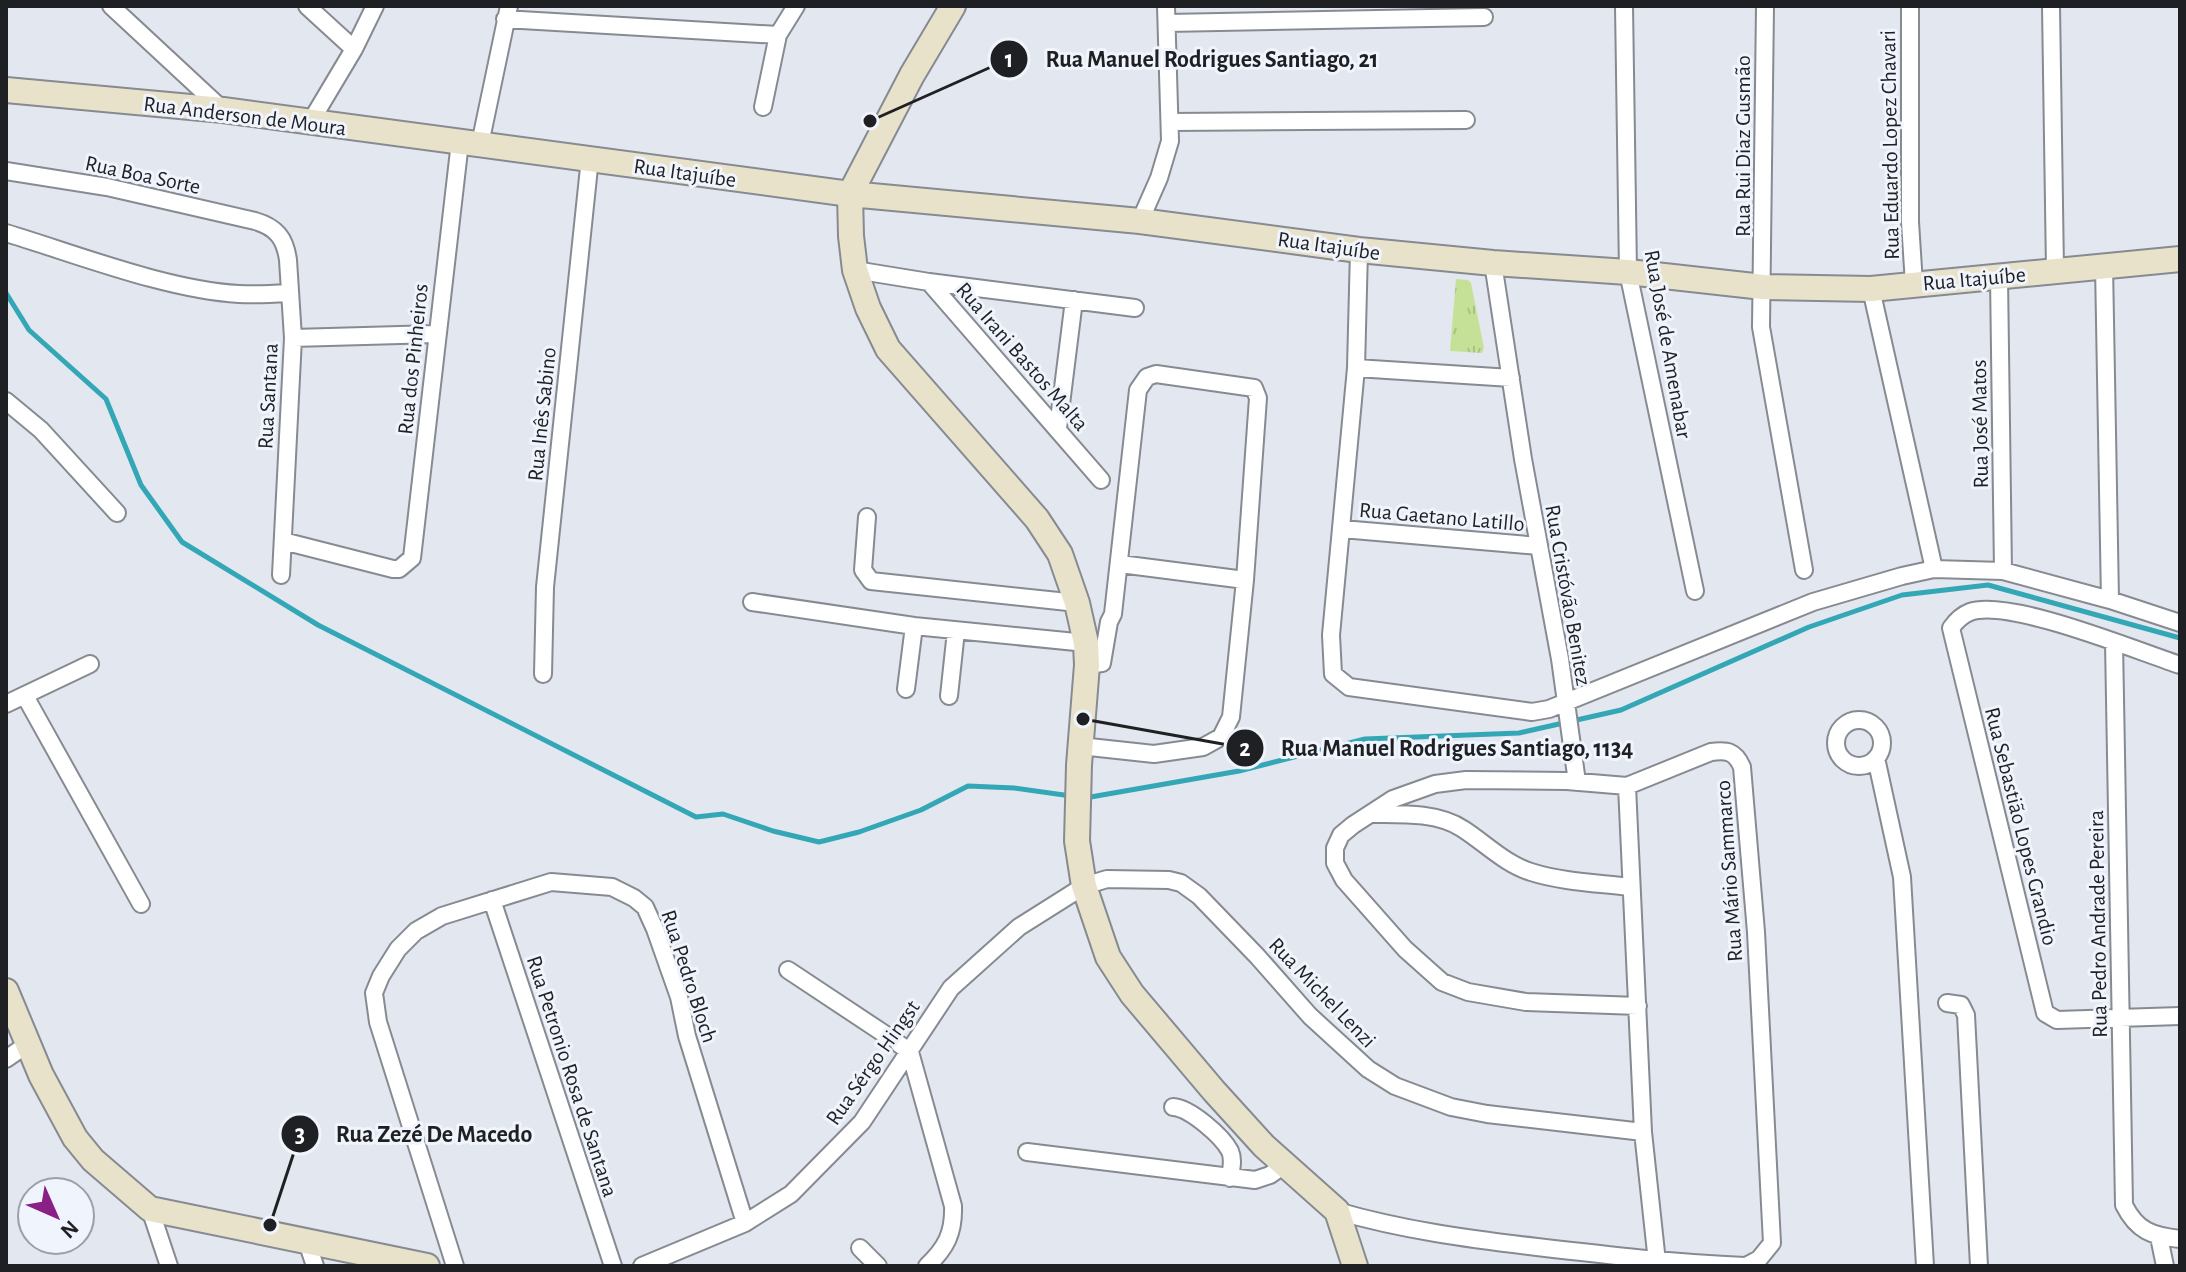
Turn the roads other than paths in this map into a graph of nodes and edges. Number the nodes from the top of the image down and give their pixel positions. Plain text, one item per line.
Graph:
1 (111, 6) edge
2 (307, 6) edge
3 (375, 6) edge
4 (796, 6) edge
5 (953, 6) edge
6 (1624, 6) edge
7 (1765, 6) edge
8 (1910, 6) edge
9 (2051, 6) edge
10 (507, 12) edge
11 (1166, 15) edge
12 (1484, 17) dead end
13 (778, 35) junction
14 (354, 49) junction
15 (7, 90) edge
16 (763, 107) dead end
17 (223, 110) junction
18 (1466, 120) dead end
19 (311, 121) junction
20 (1170, 122) junction
21 (470, 143) junction
22 (590, 158) junction
23 (6, 171) edge
24 (850, 194) junction
25 (1140, 221) junction
26 (270, 225) joint
27 (6, 233) edge
28 (1359, 250) junction
29 (2180, 259) edge
30 (1493, 263) junction
31 (2104, 265) junction
32 (855, 270) junction
33 (2055, 270) junction
34 (1628, 272) junction
35 (1999, 277) junction
36 (929, 282) junction
37 (1914, 284) junction
38 (1763, 287) junction
39 (1871, 289) junction
40 (288, 293) junction
41 (1074, 300) junction
42 (1135, 308) dead end
43 (436, 334) junction
44 (293, 338) junction
45 (1356, 368) junction
46 (1511, 378) junction
47 (6, 401) edge
48 (1058, 428) junction
49 (1101, 480) dead end
50 (117, 513) dead end
51 (867, 517) dead end
52 (1342, 529) junction
53 (283, 541) junction
54 (1539, 546) junction
55 (1120, 564) junction
56 (1934, 569) junction
57 (1804, 570) dead end
58 (2003, 571) junction
59 (281, 575) dead end
60 (1245, 580) junction
61 (1695, 591) dead end
62 (2110, 600) junction
63 (752, 602) dead end
64 (1077, 603) junction
65 (2180, 623) edge
66 (914, 626) junction
67 (956, 631) junction
68 (2114, 642) junction
69 (1086, 654) junction
70 (90, 664) dead end
71 (2180, 665) edge
72 (543, 674) dead end
73 (906, 689) dead end
74 (25, 696) junction
75 (949, 696) dead end
76 (6, 704) edge
77 (1567, 709) junction
78 (1080, 756) junction
79 (1876, 758) dead end
80 (1577, 782) junction
81 (1627, 786) junction
82 (1371, 814) junction
83 (1084, 886) junction
84 (1630, 887) junction
85 (492, 900) junction
86 (141, 904) dead end
87 (788, 970) dead end
88 (6, 991) edge
89 (1947, 1003) dead end
90 (1638, 1006) junction
91 (2180, 1016) edge
92 (2121, 1017) junction
93 (29, 1043) junction
94 (899, 1044) junction
95 (6, 1059) edge
96 (1173, 1107) dead end
97 (1643, 1132) junction
98 (1027, 1152) dead end
99 (1284, 1165) junction
100 (1230, 1178) junction
101 (150, 1209) junction
102 (1337, 1211) junction
103 (745, 1223) junction
104 (2159, 1237) junction
105 (306, 1239) junction
106 (2180, 1239) edge
107 (860, 1248) dead end
108 (1657, 1262) junction
109 (169, 1266) edge
110 (315, 1266) edge
111 (427, 1266) edge
112 (455, 1266) edge
113 (613, 1266) edge
114 (642, 1266) edge
115 (878, 1266) edge
116 (927, 1266) edge
117 (1355, 1266) edge
118 (1746, 1266) edge
119 (1925, 1266) edge
120 (1979, 1266) edge
121 (2165, 1266) edge

1 - 17 street
2 - 14 street
3 - 14 street
4 - 13 street
5 - 24 main road
6 - 34 street, Rua José de Amenabar
7 - 38 street, Rua Rui Diaz Gusmão
8 - 37 street, Rua Eduardo Lopez Chavari
9 - 33 street
10 - 13 street
10 - 21 street, Rua dos Pinheiros
11 - 12 street
11 - 20 street
13 - 16 street
14 - 19 street
15 - 17 main road, Rua Anderson de Moura
17 - 19 main road, Rua Anderson de Moura
18 - 20 street
19 - 21 main road, Rua Anderson de Moura
20 - 25 street
21 - 22 main road, Rua Itajuíbe
21 - 43 street, Rua dos Pinheiros
22 - 24 main road, Rua Itajuíbe
22 - 72 street, Rua Inês Sabino
23 - 26 street, Rua Boa Sorte
24 - 25 main road, Rua Itajuíbe
24 - 32 main road
25 - 28 main road, Rua Itajuíbe
26 - 40 street, Rua Santana
27 - 40 street
28 - 30 main road, Rua Itajuíbe
28 - 45 street, Rua Cristóvão Benitez
29 - 31 main road, Rua Itajuíbe
30 - 34 main road, Rua Itajuíbe
30 - 46 street, Rua Cristóvão Benitez
31 - 33 main road, Rua Itajuíbe
31 - 62 street
32 - 36 street, Rua Irani Bastos Malta
32 - 64 main road
33 - 35 main road, Rua Itajuíbe
34 - 38 main road, Rua Itajuíbe
34 - 61 street, Rua José de Amenabar
35 - 37 main road, Rua Itajuíbe
35 - 58 street, Rua José Matos
36 - 41 street
36 - 48 street, Rua Irani Bastos Malta
37 - 39 main road, Rua Itajuíbe
38 - 39 main road, Rua Itajuíbe
38 - 57 street, Rua Rui Diaz Gusmão
39 - 56 street
40 - 44 street, Rua Santana
41 - 42 street
41 - 48 street
43 - 44 street
43 - 53 street, Rua dos Pinheiros
44 - 53 street, Rua Santana
45 - 46 street
45 - 52 street, Rua Cristóvão Benitez
46 - 54 street, Rua Cristóvão Benitez
47 - 50 street
48 - 49 street, Rua Irani Bastos Malta
51 - 64 street
52 - 54 street, Rua Gaetano Latillo
52 - 77 street, Rua Cristóvão Benitez
53 - 59 street, Rua Santana
54 - 77 street, Rua Cristóvão Benitez
55 - 60 street
55 - 60 street
55 - 69 street
56 - 58 street
56 - 77 street
58 - 62 street
60 - 78 street
62 - 65 street
63 - 66 street
64 - 69 main road
66 - 67 street
66 - 73 street
67 - 69 street
67 - 75 street
68 - 71 street
68 - 92 street, Rua Pedro Andrade Pereira
68 - 92 street, Rua Sebastião Lopes Grandio
69 - 78 main road
70 - 74 street
74 - 76 street
74 - 86 street
77 - 80 street
78 - 83 main road
79 - 119 street
80 - 81 street
80 - 82 street
81 - 84 street
81 - 118 street, Rua Mário Sammarco
82 - 84 street
82 - 90 street
83 - 94 street, Rua Sérgo Hingst
83 - 97 street, Rua Michel Lenzi
83 - 99 main road
84 - 90 street
85 - 103 street, Rua Pedro Bloch
85 - 112 street, Rua Pedro Bloch
85 - 113 street, Rua Petronio Rosa de Santana
87 - 94 street
88 - 93 main road
89 - 120 street
90 - 97 street
91 - 92 street
92 - 104 street, Rua Pedro Andrade Pereira
93 - 95 street
93 - 101 main road
94 - 103 street, Rua Sérgo Hingst
94 - 116 street
96 - 100 street
97 - 108 street
98 - 100 street
99 - 100 street
99 - 102 main road
101 - 105 main road
101 - 109 street
102 - 108 street
102 - 117 main road
103 - 114 street, Rua Sérgo Hingst
104 - 106 street
104 - 121 street
105 - 110 street
105 - 111 main road
107 - 115 street
108 - 118 street

